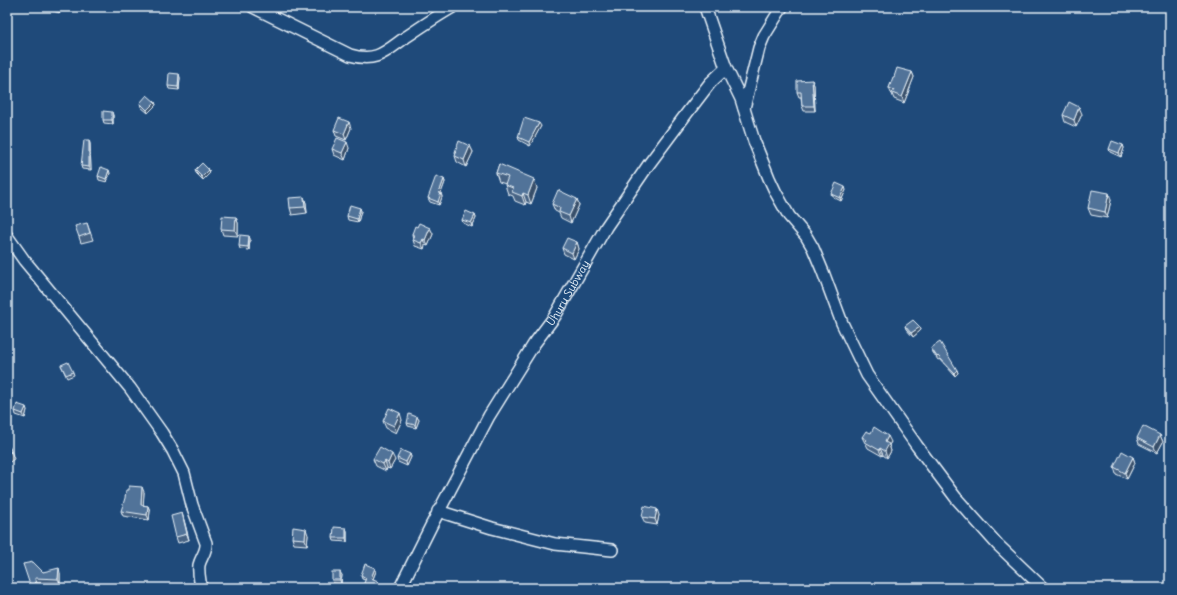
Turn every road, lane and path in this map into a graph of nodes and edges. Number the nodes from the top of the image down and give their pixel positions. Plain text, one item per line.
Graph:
1 (253, 7) edge
2 (453, 7) edge
3 (705, 7) edge
4 (782, 7) edge
5 (726, 68) junction
6 (744, 108) junction
7 (7, 236) edge
8 (438, 511) junction
9 (612, 550) dead end
10 (202, 588) edge
11 (400, 588) edge
12 (1043, 588) edge

1 - 2 street
3 - 5 street
4 - 6 street
5 - 6 street
5 - 8 street, Uhuru Subway
6 - 12 street
7 - 10 street
8 - 9 street
8 - 11 street, Uhuru Subway

